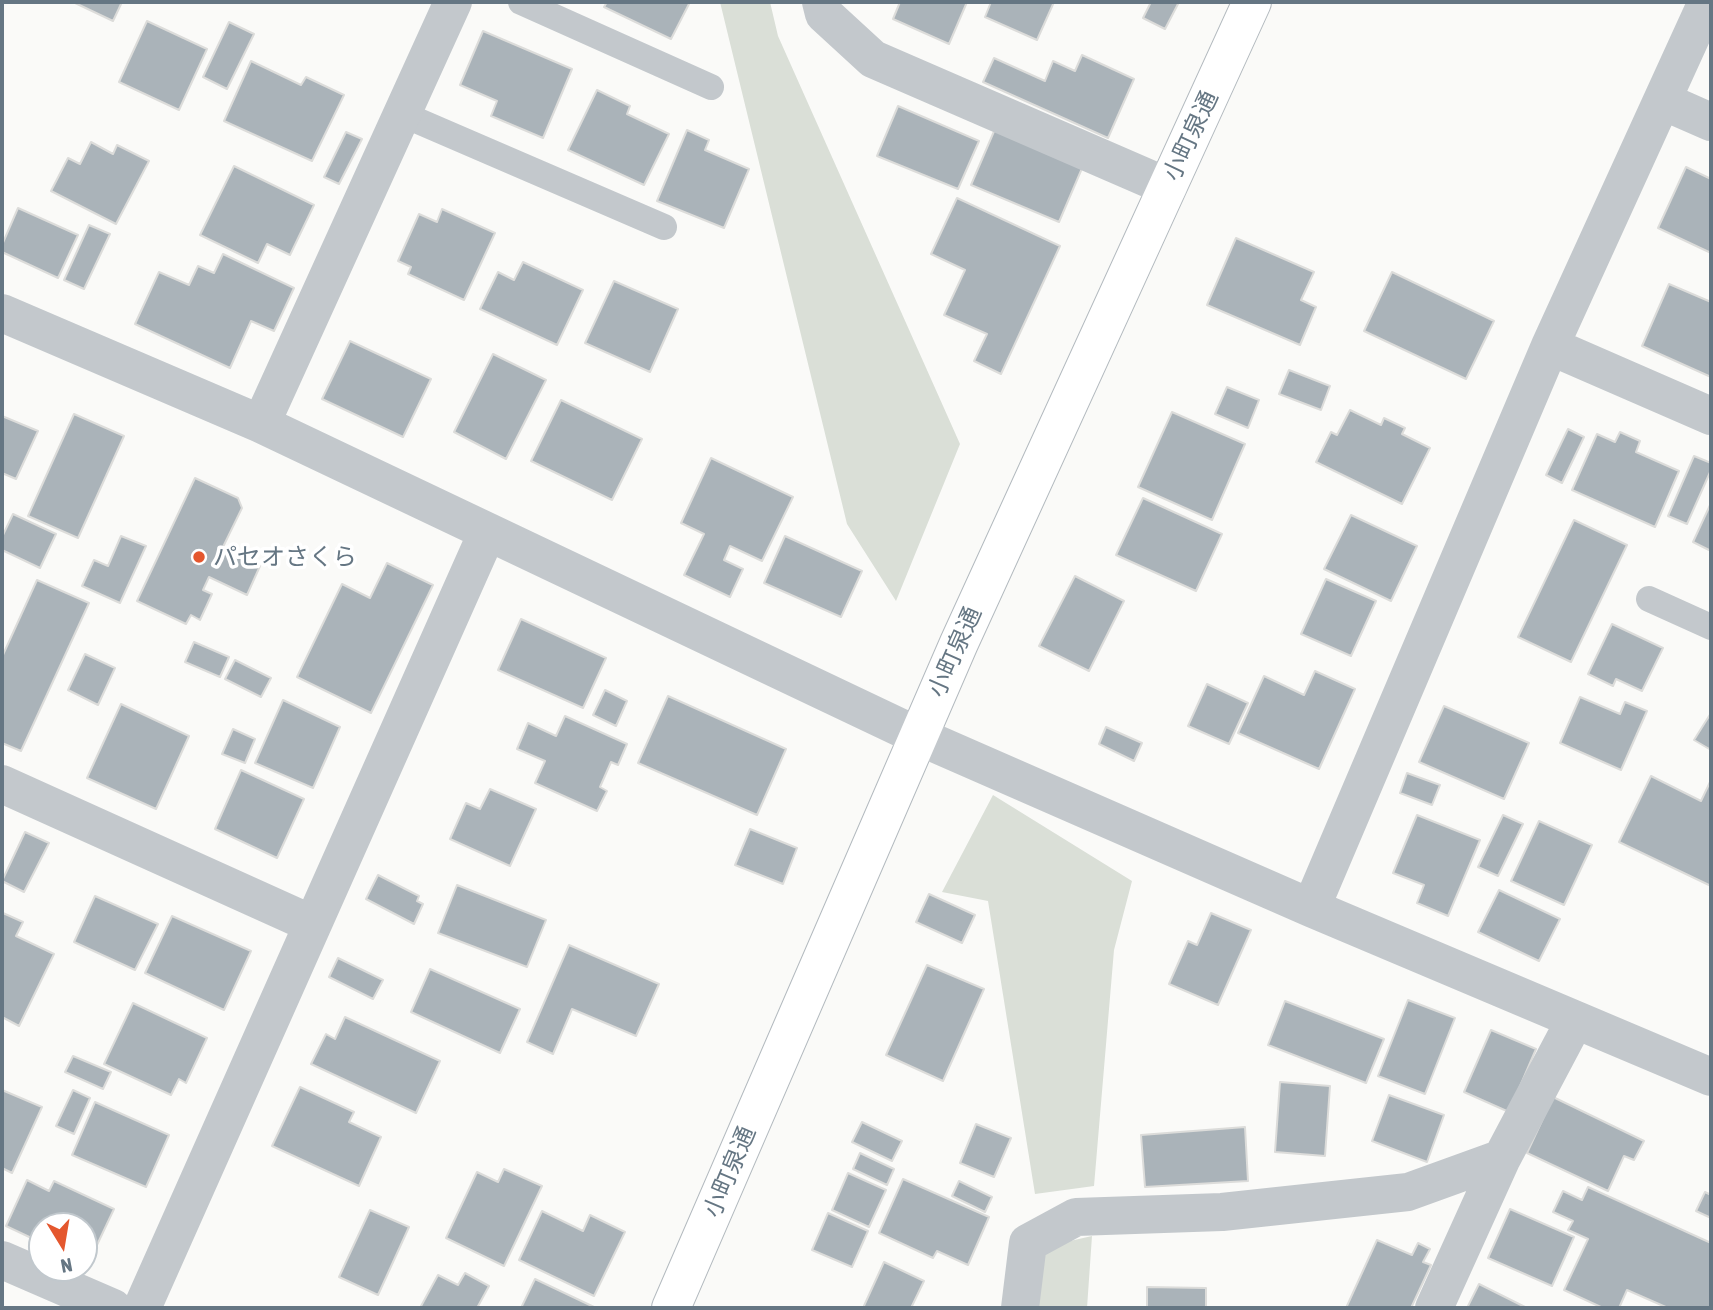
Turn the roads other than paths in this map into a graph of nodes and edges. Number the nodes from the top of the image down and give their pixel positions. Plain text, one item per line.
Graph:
1 (453, 2) edge
2 (521, 2) edge
3 (821, 2) edge
4 (1252, 2) edge
5 (1707, 2) edge
6 (711, 87) dead end
7 (1663, 101) junction
8 (402, 114) junction
9 (1711, 122) edge
10 (1168, 187) junction
11 (664, 227) dead end
12 (2, 313) edge
13 (1550, 345) junction
14 (1711, 416) edge
15 (261, 424) junction
16 (487, 533) junction
17 (1649, 598) dead end
18 (1711, 627) edge
19 (918, 736) junction
20 (2, 784) edge
21 (1311, 908) junction
22 (312, 924) junction
23 (1574, 1020) junction
24 (1711, 1077) edge
25 (1502, 1158) junction
26 (2, 1259) edge
27 (113, 1308) edge
28 (142, 1308) edge
29 (671, 1308) edge
30 (1020, 1308) edge
31 (1434, 1308) edge

1 - 8 street
2 - 6 lane
3 - 10 street
4 - 10 street, 小町泉通
5 - 7 street
7 - 9 street
7 - 13 street
8 - 11 lane
8 - 15 street
10 - 19 street, 小町泉通
12 - 15 street
13 - 14 street
13 - 21 street
15 - 16 street
16 - 19 street
16 - 22 street
17 - 18 lane
19 - 21 street
19 - 29 street, 小町泉通
20 - 22 street
21 - 23 street
22 - 28 street
23 - 24 street
23 - 25 street
25 - 30 street
25 - 31 street
26 - 27 street

